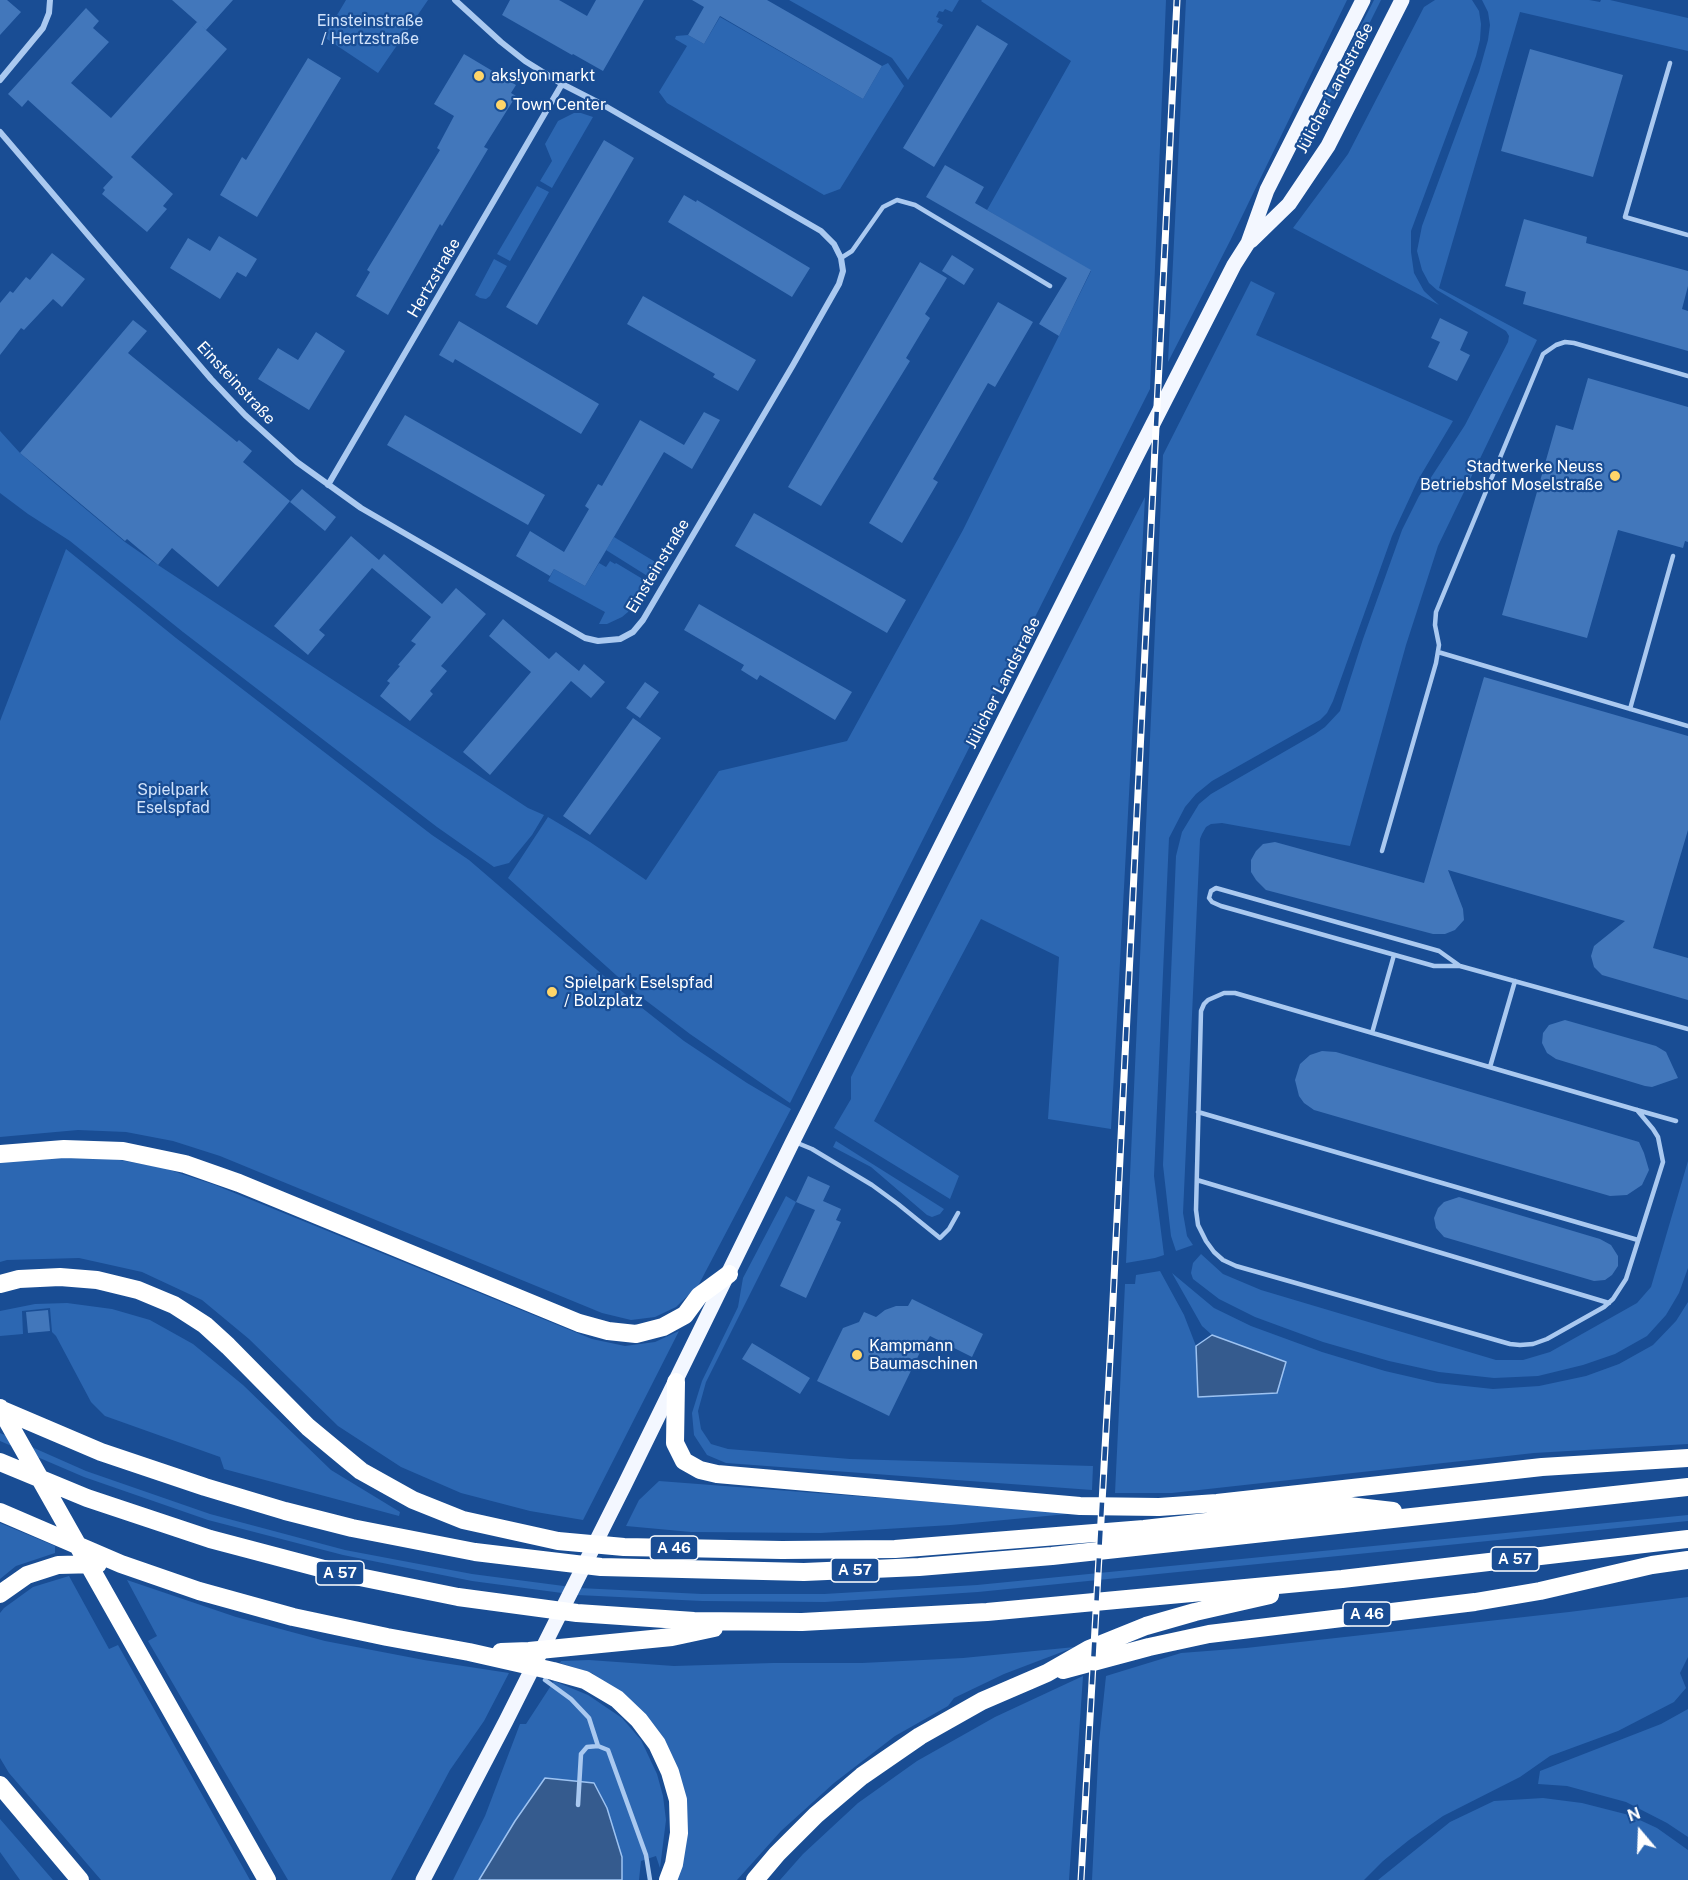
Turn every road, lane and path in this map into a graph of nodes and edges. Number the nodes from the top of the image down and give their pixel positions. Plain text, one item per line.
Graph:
1 (50, 0) edge
2 (454, 0) edge
3 (1363, 0) edge
4 (1402, 0) edge
5 (1670, 63) dead end
6 (0, 80) edge
7 (562, 84) junction
8 (0, 132) edge
9 (1688, 235) edge
10 (1248, 243) junction
11 (841, 258) junction
12 (1050, 286) dead end
13 (1688, 376) edge
14 (327, 485) junction
15 (1673, 556) dead end
16 (1438, 652) junction
17 (1630, 709) junction
18 (1688, 726) edge
19 (1382, 851) dead end
20 (1394, 955) junction
21 (1460, 966) junction
22 (1515, 981) junction
23 (1688, 1029) edge
24 (1372, 1033) junction
25 (1490, 1067) junction
26 (1637, 1110) junction
27 (1198, 1112) junction
28 (1676, 1121) dead end
29 (793, 1141) junction
30 (0, 1154) edge
31 (1197, 1180) junction
32 (958, 1213) dead end
33 (1638, 1240) junction
34 (729, 1274) junction
35 (0, 1284) edge
36 (1609, 1303) junction
37 (676, 1382) junction
38 (0, 1409) edge
39 (1688, 1458) edge
40 (0, 1462) edge
41 (1688, 1487) edge
42 (0, 1512) edge
43 (1428, 1515) junction
44 (1688, 1539) edge
45 (1688, 1560) edge
46 (121, 1564) junction
47 (1342, 1579) junction
48 (0, 1594) edge
49 (739, 1622) junction
50 (469, 1652) junction
51 (1047, 1673) junction
52 (545, 1680) dead end
53 (598, 1746) junction
54 (0, 1785) edge
55 (578, 1805) dead end
56 (80, 1880) edge
57 (267, 1880) edge
58 (423, 1880) edge
59 (650, 1880) edge
60 (668, 1880) edge
61 (755, 1880) edge

1 - 6 street
2 - 7 street
3 - 10 main road, Jülicher Landstraße
4 - 10 main road, Jülicher Landstraße
5 - 9 lane
7 - 11 street
7 - 14 street, Hertzstraße
8 - 14 street, Einsteinstraße
10 - 29 main road, Jülicher Landstraße
11 - 12 lane
11 - 14 street, Einsteinstraße
13 - 16 lane
15 - 17 lane
16 - 17 lane
16 - 19 lane
17 - 18 lane
20 - 21 lane
20 - 21 lane
20 - 24 lane
21 - 22 lane
22 - 23 lane
22 - 25 lane
24 - 25 lane
24 - 27 lane
25 - 26 lane
26 - 28 lane
26 - 33 lane
27 - 31 lane
27 - 33 lane
29 - 32 lane
29 - 34 main road, Jülicher Landstraße
30 - 34 highway
31 - 36 lane
31 - 36 lane
33 - 36 lane
34 - 37 main road, Jülicher Landstraße
35 - 43 highway, A 46
37 - 39 highway
37 - 58 main road, Jülicher Landstraße
38 - 43 highway, A 57
38 - 57 highway
40 - 49 highway, A 57
41 - 43 highway, A 57
42 - 46 highway
44 - 47 highway, A 57
45 - 51 highway, A 46
46 - 48 highway
46 - 50 highway
47 - 49 highway, A 57
47 - 51 highway, A 46
49 - 50 highway
50 - 60 highway
51 - 61 highway, A 46
52 - 53 lane
53 - 55 lane
53 - 59 lane
54 - 56 highway

